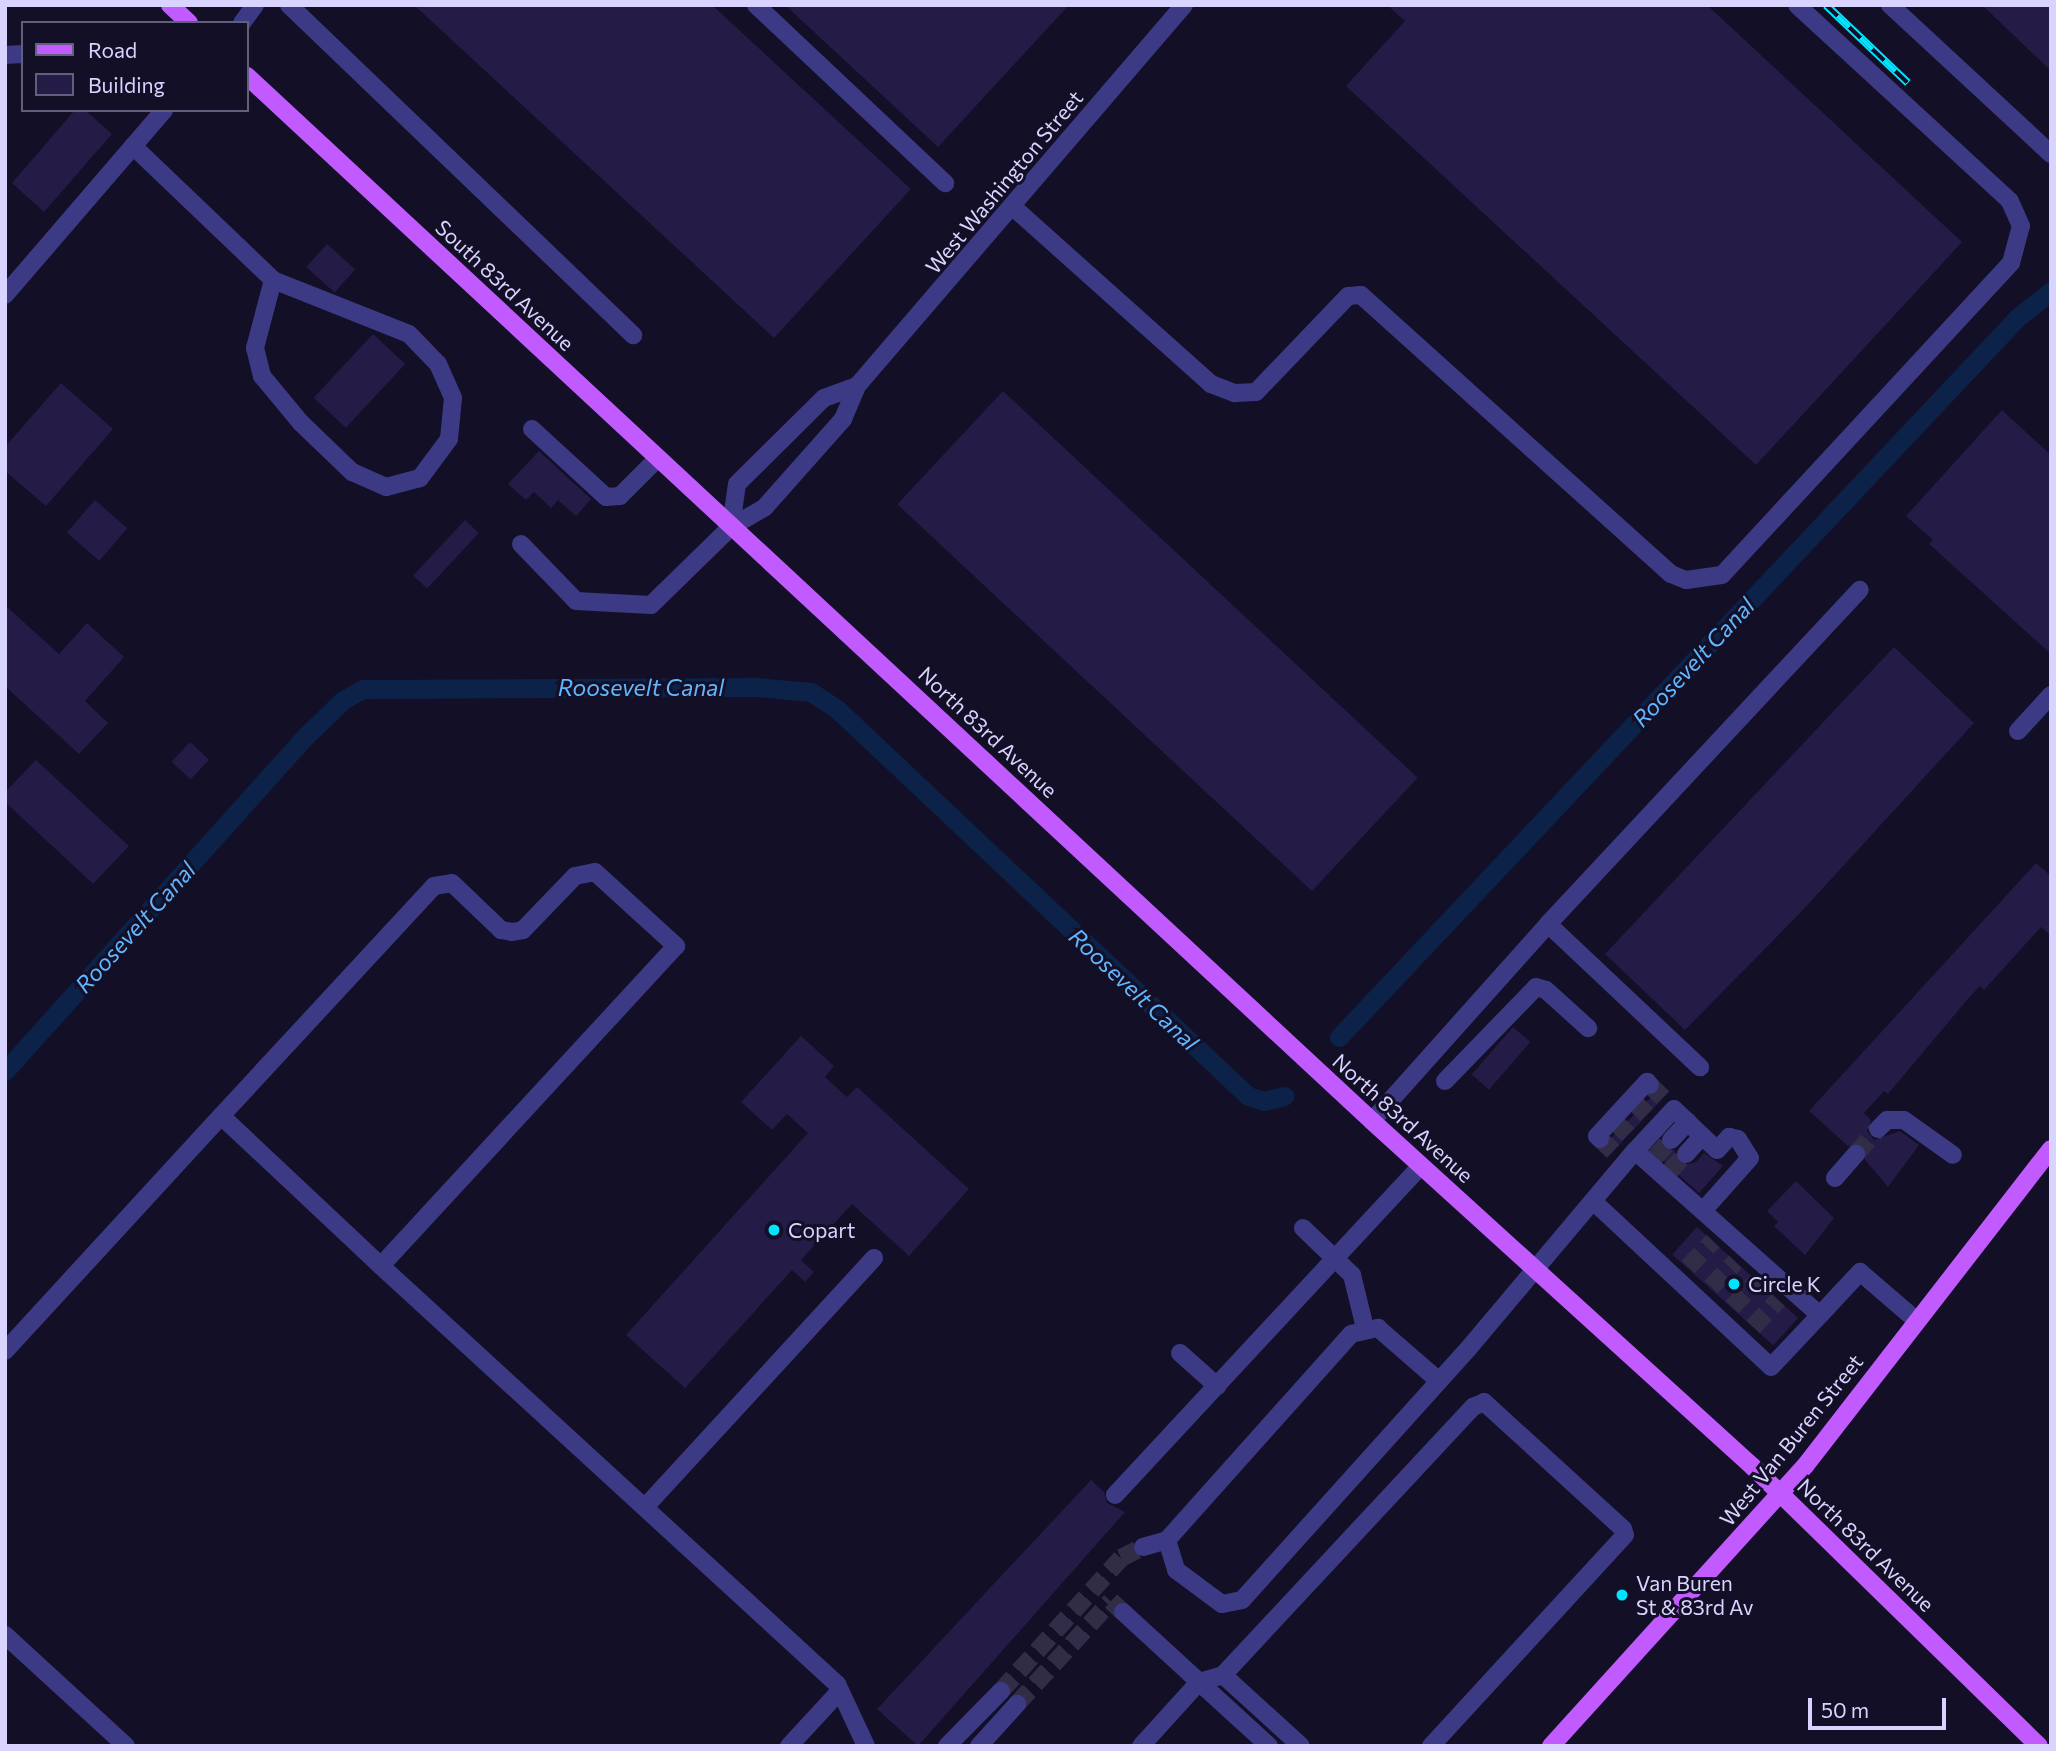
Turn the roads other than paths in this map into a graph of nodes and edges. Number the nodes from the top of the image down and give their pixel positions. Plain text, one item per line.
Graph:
1 (255, 5) edge
2 (289, 5) edge
3 (757, 5) edge
4 (1184, 5) edge
5 (1797, 5) edge
6 (1890, 5) edge
7 (243, 21) edge
8 (248, 77) edge
9 (162, 112) edge
10 (133, 146) junction
11 (2051, 154) edge
12 (945, 183) dead end
13 (1013, 207) junction
14 (273, 280) junction
15 (5, 295) edge
16 (633, 335) dead end
17 (857, 386) junction
18 (532, 429) dead end
19 (657, 458) junction
20 (731, 527) junction
21 (521, 544) dead end
22 (1860, 590) dead end
23 (2051, 695) edge
24 (2018, 732) dead end
25 (1548, 923) junction
26 (1588, 1028) dead end
27 (1700, 1067) dead end
28 (1445, 1082) dead end
29 (1662, 1097) junction
30 (221, 1116) junction
31 (1372, 1121) junction
32 (1688, 1122) junction
33 (1878, 1129) tunnel mouth
34 (1702, 1136) junction
35 (1600, 1139) dead end
36 (1671, 1140) tunnel mouth
37 (1629, 1149) junction
38 (2051, 1149) edge
39 (1686, 1154) tunnel mouth
40 (1856, 1154) tunnel mouth
41 (1953, 1155) dead end
42 (1421, 1166) junction
43 (1835, 1178) dead end
44 (1593, 1201) junction
45 (1703, 1211) junction
46 (1303, 1228) dead end
47 (874, 1258) dead end
48 (1335, 1258) junction
49 (381, 1266) junction
50 (1533, 1268) junction
51 (1820, 1315) junction
52 (1917, 1321) junction
53 (1365, 1328) junction
54 (5, 1351) edge
55 (1180, 1353) dead end
56 (1439, 1381) junction
57 (1217, 1386) junction
58 (1780, 1493) junction
59 (1115, 1495) dead end
60 (646, 1506) junction
61 (1167, 1540) junction
62 (1143, 1547) tunnel mouth
63 (1124, 1612) dead end
64 (5, 1635) edge
65 (1223, 1675) junction
66 (1199, 1682) junction
67 (840, 1691) junction
68 (1001, 1691) tunnel mouth
69 (1017, 1704) tunnel mouth
70 (126, 1746) edge
71 (789, 1746) edge
72 (866, 1746) edge
73 (947, 1746) edge
74 (979, 1746) edge
75 (1141, 1746) edge
76 (1269, 1746) edge
77 (1301, 1746) edge
78 (1431, 1746) edge
79 (1551, 1746) edge
80 (2039, 1746) edge

1 - 7 street
2 - 16 street
3 - 12 street
4 - 13 street, West Washington Street
5 - 13 street
6 - 11 street
8 - 19 main road, South 83rd Avenue
9 - 10 street
10 - 14 street
10 - 15 street
13 - 17 street, West Washington Street
14 - 14 street
17 - 20 street, West Washington Street
17 - 20 street, West Washington Street
18 - 19 street
19 - 20 main road, South 83rd Avenue
20 - 21 street
20 - 31 main road, North 83rd Avenue
22 - 25 street
23 - 24 street
25 - 27 street
25 - 31 street
26 - 28 street
29 - 32 street
29 - 35 street
29 - 37 street
30 - 49 street
30 - 49 street
30 - 54 street
31 - 42 main road, North 83rd Avenue
32 - 34 street
32 - 36 street
33 - 41 street
34 - 39 street
34 - 45 street
37 - 44 street
37 - 45 street
38 - 52 main road, West Van Buren Street
40 - 43 street
42 - 48 street
42 - 50 main road, North 83rd Avenue
44 - 50 street
44 - 51 street
45 - 51 street
46 - 48 street
47 - 60 street
48 - 53 street
48 - 57 street
49 - 60 street
50 - 56 street
50 - 58 main road, North 83rd Avenue
51 - 52 street
52 - 58 main road, West Van Buren Street
53 - 56 street
53 - 61 street
55 - 57 street
56 - 61 street
57 - 59 street
58 - 79 main road, West Van Buren Street
58 - 80 main road, North 83rd Avenue
60 - 67 street
61 - 62 street
63 - 66 street
64 - 70 street
65 - 66 street
65 - 77 street
65 - 78 street
66 - 75 street
66 - 76 street
67 - 71 street
67 - 72 street
68 - 73 street
69 - 74 street

